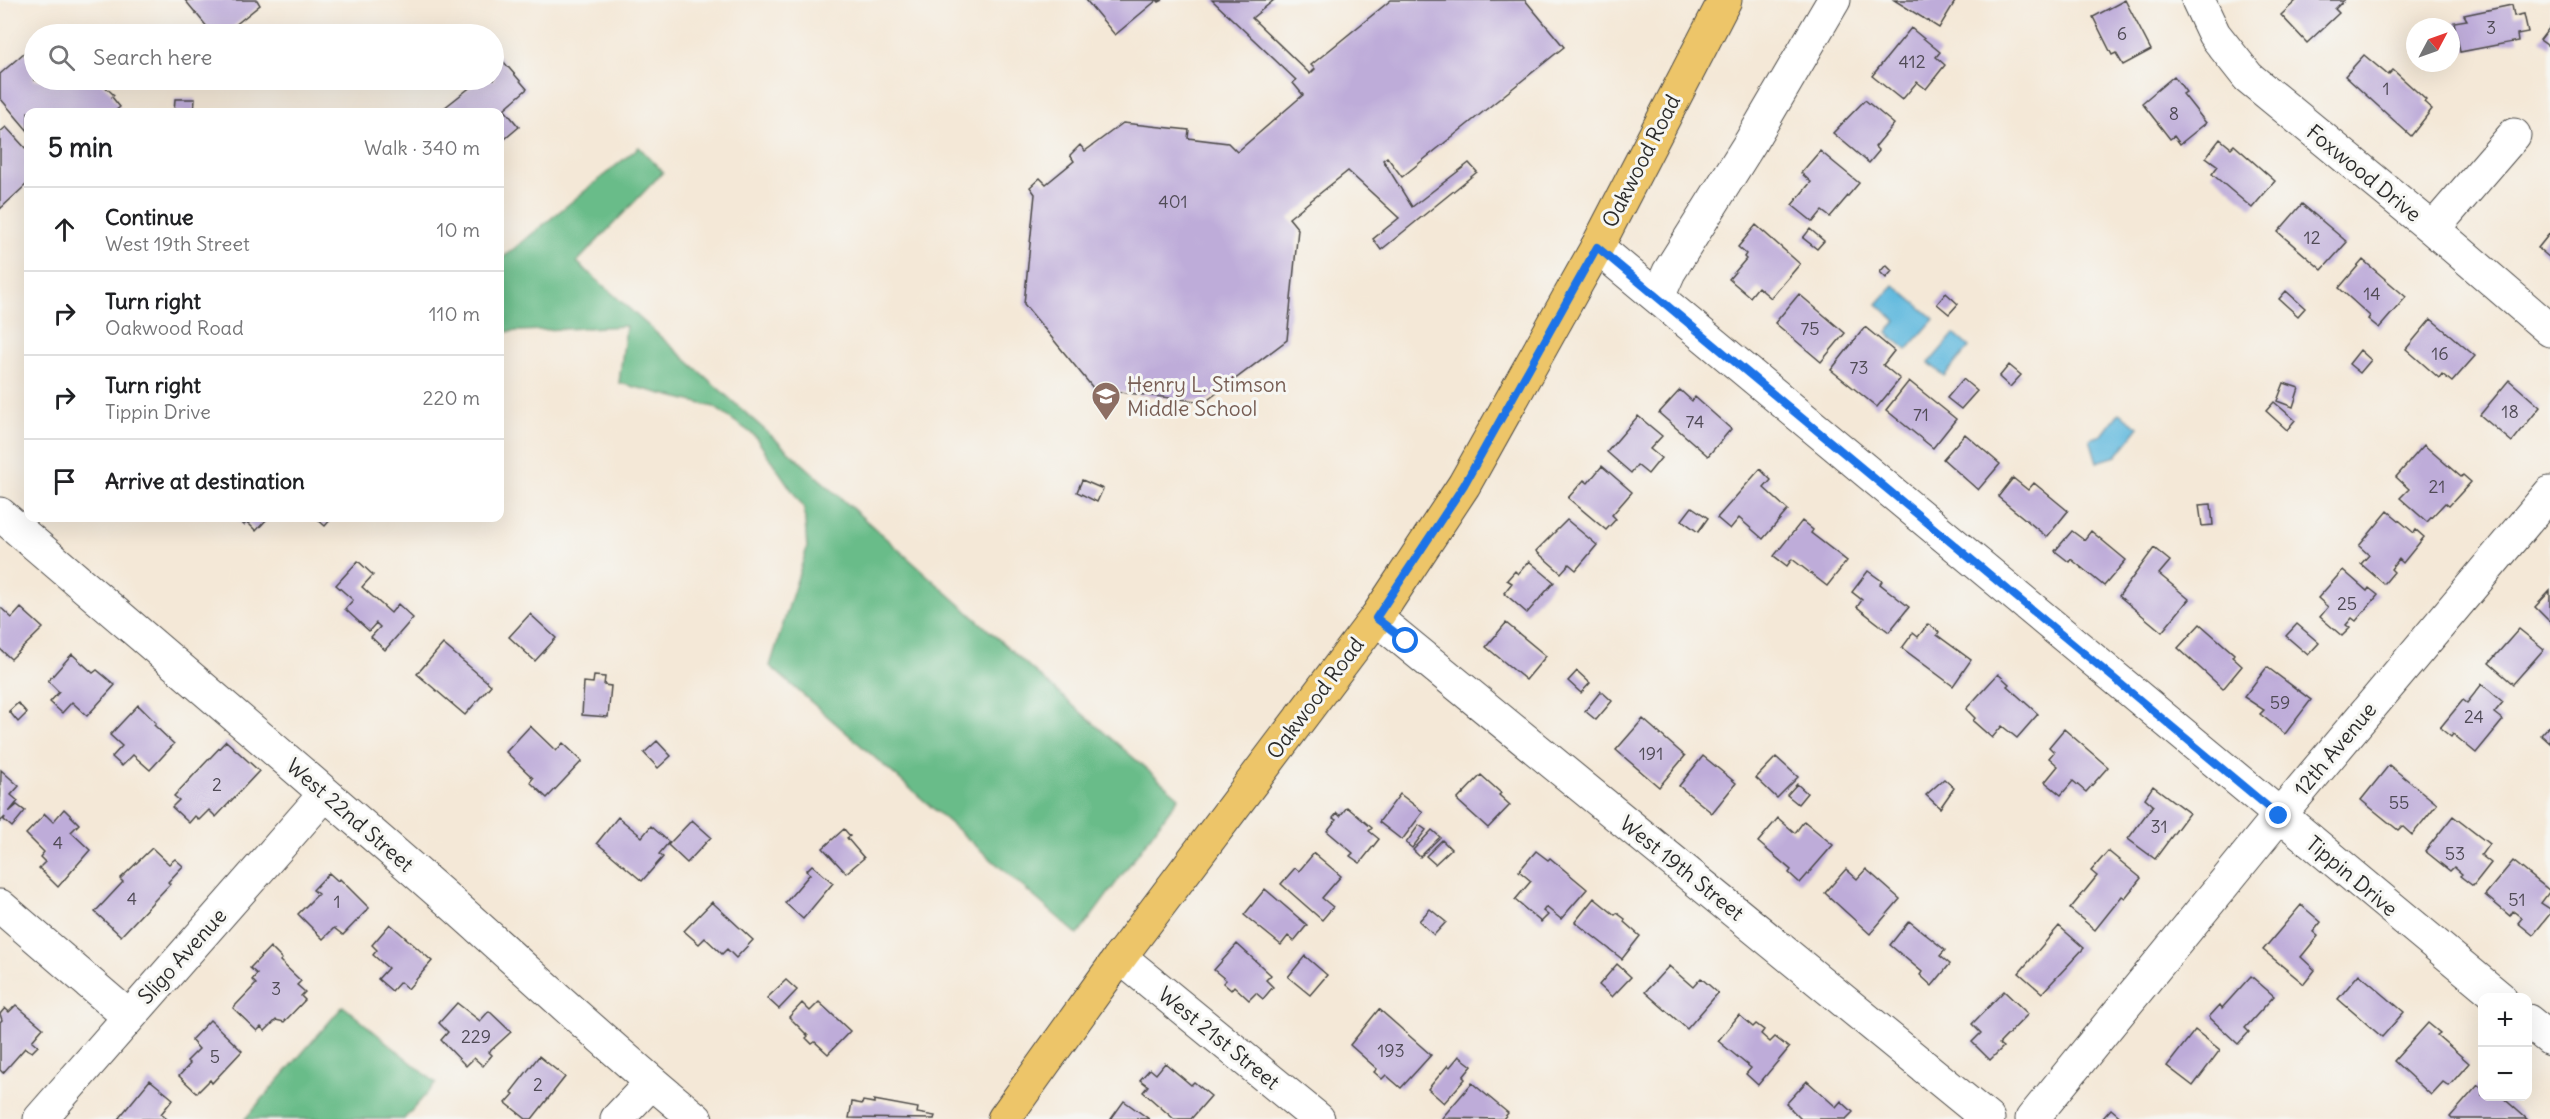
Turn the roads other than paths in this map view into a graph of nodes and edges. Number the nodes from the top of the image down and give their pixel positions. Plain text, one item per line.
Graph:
1 (1725, 0) edge
2 (1834, 0) edge
3 (2198, 0) edge
4 (2514, 135) dead end
5 (2433, 229) junction
6 (1597, 247) junction
7 (1658, 297) junction
8 (2550, 330) edge
9 (2550, 493) edge
10 (0, 514) edge
11 (1376, 618) junction
12 (326, 794) junction
13 (2279, 816) junction
14 (0, 906) edge
15 (1120, 957) junction
16 (2494, 993) edge
17 (128, 1016) junction
18 (2532, 1024) edge
19 (2550, 1039) edge
20 (651, 1083) junction
21 (40, 1119) edge
22 (617, 1119) edge
23 (696, 1119) edge
24 (1004, 1119) edge
25 (1318, 1119) edge
26 (1988, 1119) edge
27 (2032, 1119) edge

1 - 6 main road, Oakwood Road
2 - 7 street
3 - 5 street, Foxwood Drive
4 - 5 street
5 - 8 street, Foxwood Drive
6 - 7 street, Tippin Drive
6 - 11 main road, Oakwood Road
7 - 13 street, Tippin Drive
9 - 13 street, 12th Avenue
10 - 12 street, West 22nd Street
11 - 15 main road, Oakwood Road
11 - 26 street, West 19th Street
12 - 17 street, Sligo Avenue
12 - 20 street, West 22nd Street
13 - 16 street, Tippin Drive
13 - 27 street, 12th Avenue
14 - 17 street
15 - 24 main road, Oakwood Road
15 - 25 street, West 21st Street
17 - 21 street, Sligo Avenue
18 - 19 street
20 - 22 street
20 - 23 street, West 22nd Street

